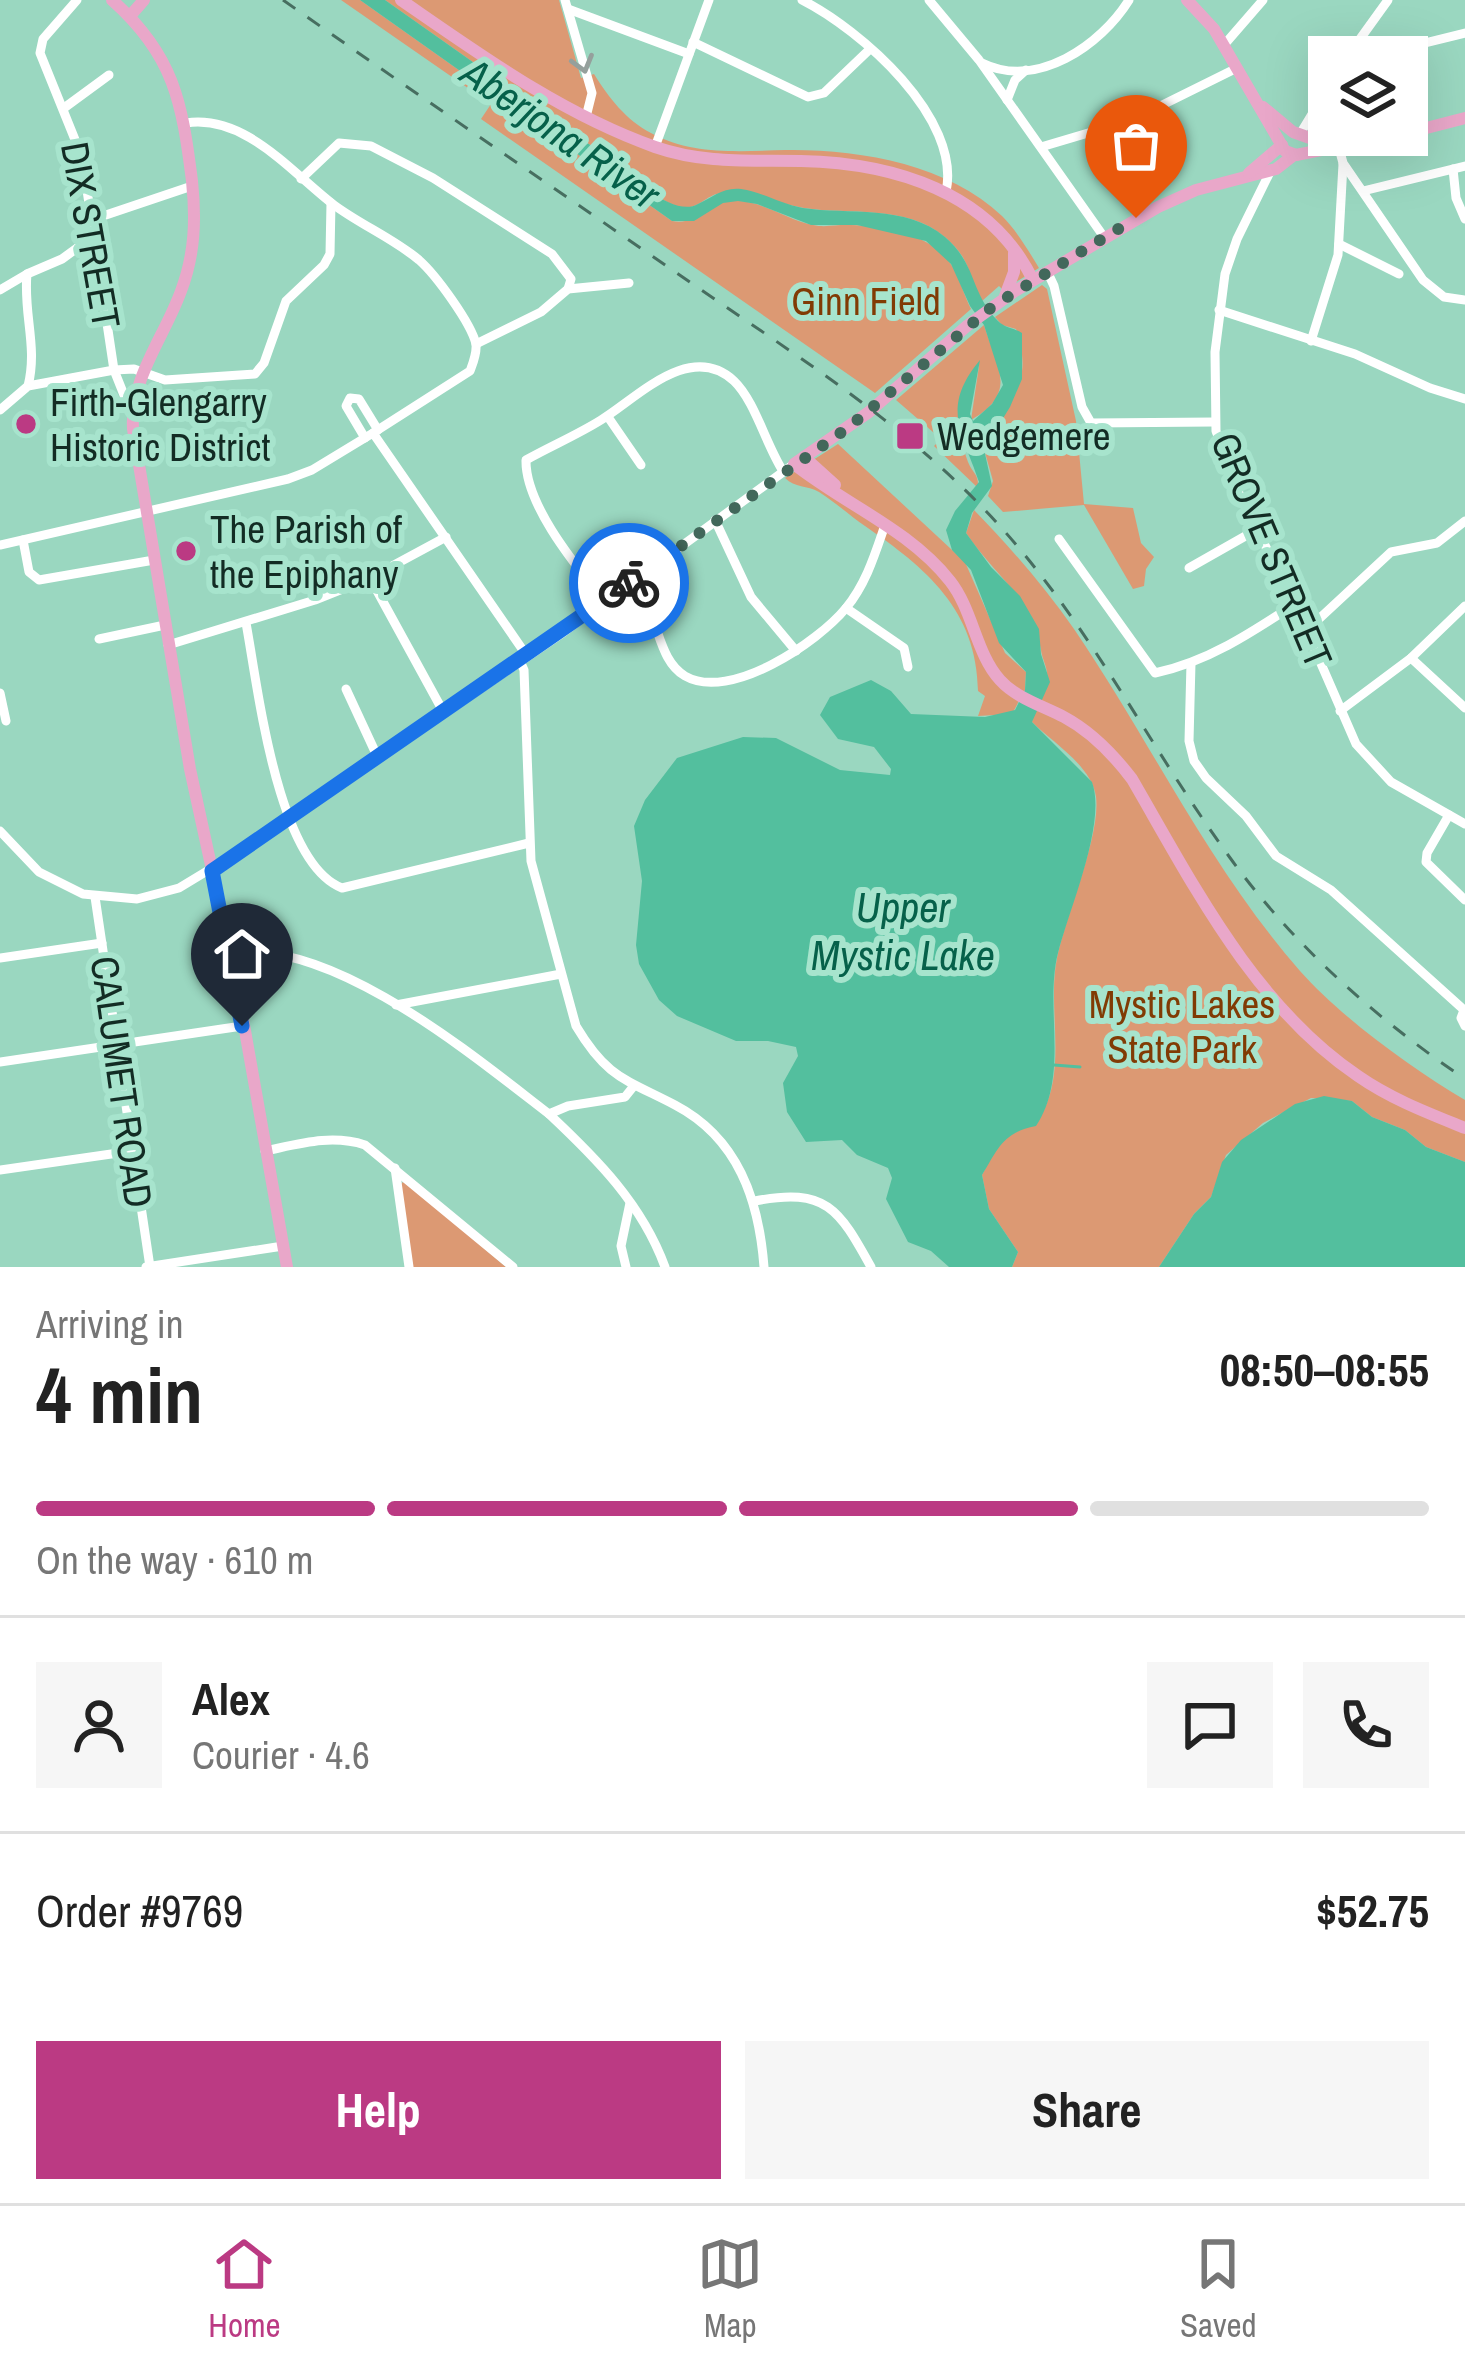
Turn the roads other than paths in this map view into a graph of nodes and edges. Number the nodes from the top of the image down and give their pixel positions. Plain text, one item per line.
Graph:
1 (77, 0) edge
2 (112, 0) edge
3 (144, 0) edge
4 (401, 0) edge
5 (709, 0) edge
6 (802, 0) edge
7 (929, 0) edge
8 (1130, 0) edge
9 (1187, 0) edge
10 (1263, 0) edge
11 (1388, 0) edge
12 (566, 5) edge
13 (130, 16) junction
14 (1465, 33) edge
15 (1362, 36) edge
16 (693, 42) junction
17 (1428, 42) edge
18 (1224, 45) junction
19 (870, 49) junction
20 (689, 54) junction
21 (979, 61) junction
22 (1237, 68) junction
23 (1026, 70) junction
24 (109, 75) dead end
25 (1254, 97) junction
26 (1007, 100) junction
27 (64, 108) junction
28 (586, 117) junction
29 (1465, 118) edge
30 (1308, 119) edge
31 (185, 123) junction
32 (1428, 128) edge
33 (1298, 134) junction
34 (1308, 137) edge
35 (655, 147) junction
36 (1041, 147) junction
37 (1280, 147) junction
38 (1308, 153) edge
39 (1295, 155) junction
40 (1341, 156) edge
41 (1343, 163) junction
42 (1465, 166) edge
43 (1453, 169) junction
44 (1270, 171) junction
45 (1242, 176) junction
46 (301, 178) junction
47 (192, 186) junction
48 (1363, 191) junction
49 (946, 192) junction
50 (331, 202) junction
51 (94, 219) junction
52 (1465, 219) edge
53 (95, 235) junction
54 (1104, 237) junction
55 (1339, 244) junction
56 (1013, 246) junction
57 (1047, 272) junction
58 (27, 274) junction
59 (1399, 274) dead end
60 (1033, 280) junction
61 (629, 283) dead end
62 (568, 289) junction
63 (0, 290) edge
64 (1465, 300) edge
65 (998, 302) junction
66 (1219, 310) junction
67 (1311, 340) junction
68 (476, 344) junction
69 (114, 370) junction
70 (143, 371) junction
71 (28, 386) junction
72 (1465, 399) edge
73 (0, 410) edge
74 (132, 415) junction
75 (608, 417) junction
76 (1214, 422) junction
77 (372, 434) junction
78 (836, 436) junction
79 (794, 464) junction
80 (641, 465) dead end
81 (830, 479) junction
82 (848, 499) junction
83 (146, 512) junction
84 (715, 520) junction
85 (1465, 521) edge
86 (885, 525) junction
87 (1256, 530) junction
88 (446, 537) junction
89 (1059, 539) dead end
90 (23, 540) junction
91 (0, 545) edge
92 (154, 560) junction
93 (1189, 568) dead end
94 (370, 578) junction
95 (631, 581) junction
96 (604, 601) junction
97 (1295, 604) junction
98 (1465, 606) edge
99 (846, 608) junction
100 (246, 623) junction
101 (165, 625) junction
102 (1307, 630) junction
103 (99, 639) dead end
104 (168, 645) junction
105 (796, 651) junction
106 (524, 658) junction
107 (1411, 658) junction
108 (1191, 663) junction
109 (908, 667) dead end
110 (346, 689) dead end
111 (0, 693) edge
112 (1465, 708) edge
113 (1340, 711) junction
114 (444, 713) junction
115 (6, 722) dead end
116 (378, 758) junction
117 (1449, 815) junction
118 (286, 820) junction
119 (1465, 824) edge
120 (0, 831) edge
121 (529, 843) junction
122 (212, 871) junction
123 (95, 897) junction
124 (1465, 900) edge
125 (102, 943) junction
126 (229, 952) junction
127 (0, 958) edge
128 (561, 974) junction
129 (396, 1005) junction
130 (1464, 1009) edge
131 (242, 1026) junction
132 (1465, 1026) edge
133 (117, 1045) junction
134 (0, 1063) edge
135 (633, 1087) junction
136 (549, 1114) junction
137 (1465, 1128) edge
138 (265, 1150) junction
139 (132, 1151) junction
140 (395, 1168) junction
141 (0, 1170) edge
142 (755, 1201) junction
143 (631, 1202) junction
144 (283, 1246) junction
145 (148, 1267) edge
146 (287, 1267) edge
147 (409, 1267) edge
148 (513, 1267) edge
149 (626, 1267) edge
150 (664, 1267) edge
151 (764, 1267) edge
152 (871, 1267) edge

1 - 27 street, DIX STREET
2 - 13 main road
3 - 13 main road
4 - 28 main road
5 - 16 street
6 - 19 street
7 - 21 street
8 - 23 street
9 - 18 main road
10 - 18 street
11 - 15 street
12 - 20 street
12 -> 28 street
13 - 31 main road
14 - 17 street
16 - 19 street
16 - 20 street
18 - 22 main road
19 - 49 street
20 - 35 street
21 - 23 street
21 - 26 street
22 - 25 main road
22 - 36 street
23 - 26 street
24 - 27 street
25 - 33 main road
25 - 37 main road
26 - 36 street
27 - 51 street, DIX STREET
28 - 35 main road
29 - 32 main road
30 - 33 street
31 - 46 street
31 - 47 main road
33 - 34 main road
33 - 37 main road
33 - 39 main road
35 - 49 main road
36 - 54 street
37 - 39 main road
37 - 44 street, GROVE STREET
37 - 45 main road
38 - 39 main road
39 - 44 main road
40 - 41 street
41 - 48 street
41 - 55 street
42 - 43 street
43 - 48 street
43 - 52 street
44 - 45 main road
44 - 66 street, GROVE STREET
45 - 54 main road
46 - 50 street
46 - 62 street
47 - 51 street
47 - 70 main road
48 - 64 street
49 - 56 main road
50 - 68 street
50 - 70 street
51 - 53 street, DIX STREET
53 - 58 street
53 - 69 street, DIX STREET
54 - 57 main road
55 - 59 street
55 - 67 street
56 - 60 main road
56 - 65 main road
57 - 60 main road
57 - 76 street
58 - 63 street
58 - 71 street
60 - 65 main road
61 - 62 street
62 - 68 street
65 - 78 main road
66 - 67 street
66 - 76 street, GROVE STREET
67 - 72 street
68 - 77 street
69 - 70 street
69 - 71 street
69 - 74 street, DIX STREET
70 - 74 main road
71 - 73 street
74 - 83 main road
75 - 79 street
75 - 80 street
75 - 96 street
76 - 87 street, GROVE STREET
77 - 83 street
77 - 88 street
78 - 79 main road
78 - 81 main road
79 - 81 main road
79 - 82 main road
79 - 84 street
81 - 82 main road
82 - 86 main road
83 - 90 street
83 - 92 main road
84 - 95 street
84 - 105 street
85 - 102 street
86 - 99 street
86 - 137 main road
87 - 93 street
87 - 97 street, GROVE STREET
88 - 94 street
88 - 106 street
89 - 108 street
90 - 91 street
90 - 92 street
92 - 101 main road
94 - 100 street
94 - 114 street
95 - 96 street
95 - 105 street
96 - 106 street
97 - 102 street, GROVE STREET
97 - 108 street
98 - 107 street
99 - 105 street
99 - 109 street
100 - 104 street
100 - 118 street
101 - 103 street
101 - 104 main road
102 - 113 street, GROVE STREET
104 - 122 main road
106 - 114 street
106 - 121 street
107 - 112 street
107 - 113 street
108 - 130 street
110 - 116 street
111 - 115 street
113 - 117 street, GROVE STREET
114 - 116 street
116 - 118 street
117 - 119 street, GROVE STREET
117 - 124 street
118 - 121 street
118 - 122 street
120 - 123 street
121 - 128 street
122 - 123 street
122 - 126 main road
123 - 125 street, CALUMET ROAD
125 - 127 street
125 - 133 street, CALUMET ROAD
126 - 129 street
126 - 131 main road
128 - 129 street
128 - 135 street
129 - 136 street
130 - 132 street
131 - 133 street
131 - 138 main road
133 - 134 street
133 - 139 street, CALUMET ROAD
135 - 136 street
135 - 142 street
136 - 143 street
138 - 140 street
138 - 144 main road
139 - 141 street
139 - 145 street, CALUMET ROAD
140 - 147 street
140 - 148 street
142 - 151 street
142 - 152 street
143 - 149 street
143 - 150 street
144 - 145 street
144 - 146 main road

